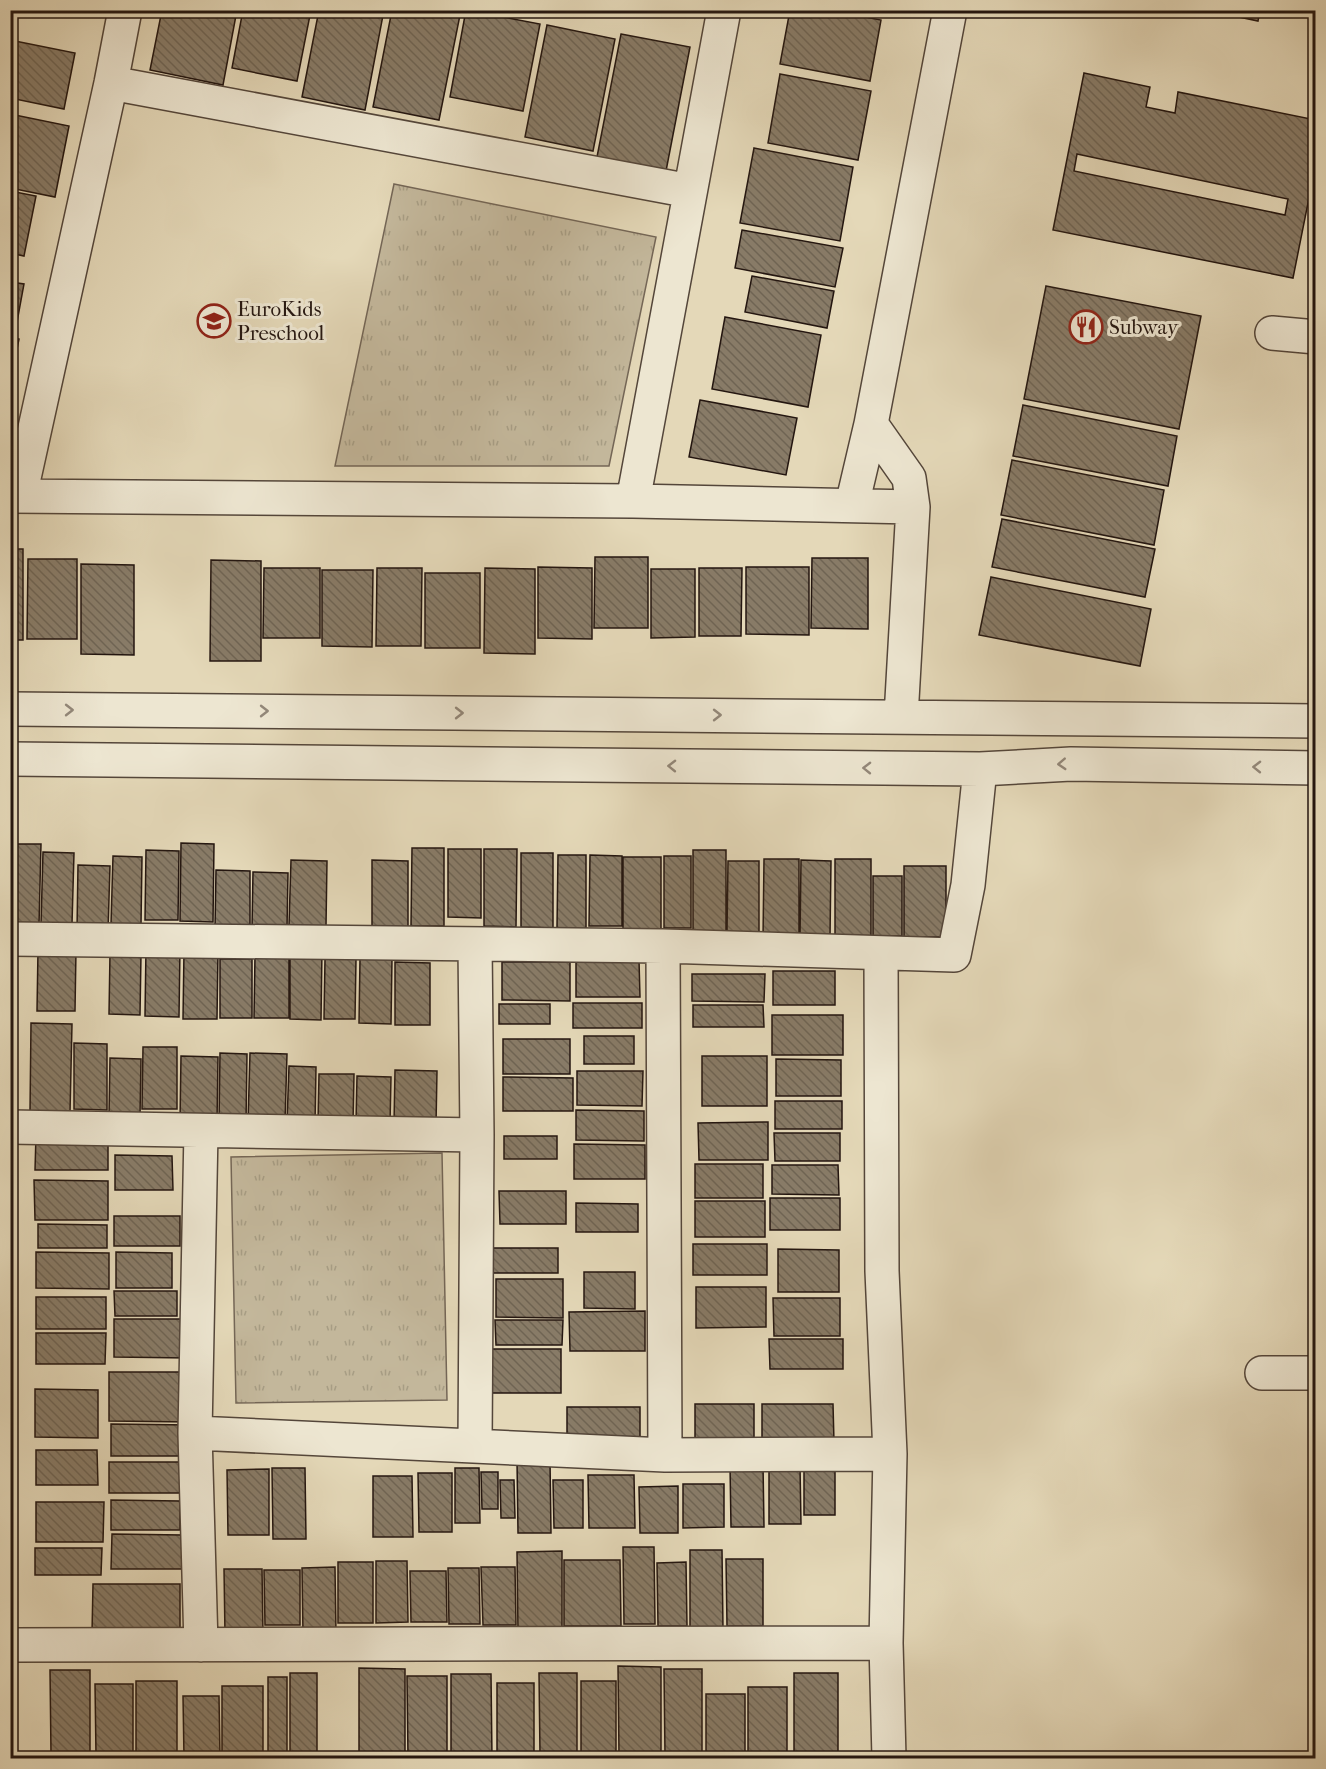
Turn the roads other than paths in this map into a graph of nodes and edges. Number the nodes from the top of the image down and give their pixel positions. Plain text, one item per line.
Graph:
1 (125, 10) edge
2 (724, 10) edge
3 (950, 10) edge
4 (111, 83) junction
5 (690, 191) junction
6 (1272, 333) dead end
7 (1316, 337) edge
8 (871, 424) junction
9 (15, 496) edge
10 (633, 501) junction
11 (852, 505) junction
12 (913, 507) junction
13 (10, 709) edge
14 (901, 717) junction
15 (1316, 721) edge
16 (10, 759) edge
17 (1316, 768) edge
18 (980, 769) junction
19 (10, 939) edge
20 (475, 944) junction
21 (663, 946) junction
22 (881, 954) junction
23 (10, 1127) edge
24 (201, 1131) junction
25 (477, 1135) junction
26 (1262, 1373) dead end
27 (1316, 1373) edge
28 (195, 1433) junction
29 (475, 1446) junction
30 (890, 1454) junction
31 (665, 1455) junction
32 (886, 1644) junction
33 (10, 1645) edge
34 (201, 1645) junction
35 (889, 1758) edge

1 - 4 street
2 - 5 street
3 - 8 street
4 - 5 street
4 - 9 street
5 - 10 street
6 - 7 street
8 - 11 street
8 - 12 street
9 - 10 street
10 - 11 street
11 - 12 street
12 - 14 street
13 -> 14 street
14 - 15 street
18 -> 16 street
17 -> 18 street
18 - 22 street
19 - 20 street
20 - 21 street
20 - 25 street
21 - 22 street
21 - 31 street
22 - 30 street
23 - 24 street
24 - 25 street
24 - 28 street
25 - 29 street
26 - 27 street
28 - 29 street
28 - 34 street
29 - 31 street
30 - 31 street
30 - 32 street
32 - 34 street
32 - 35 street
33 - 34 street

